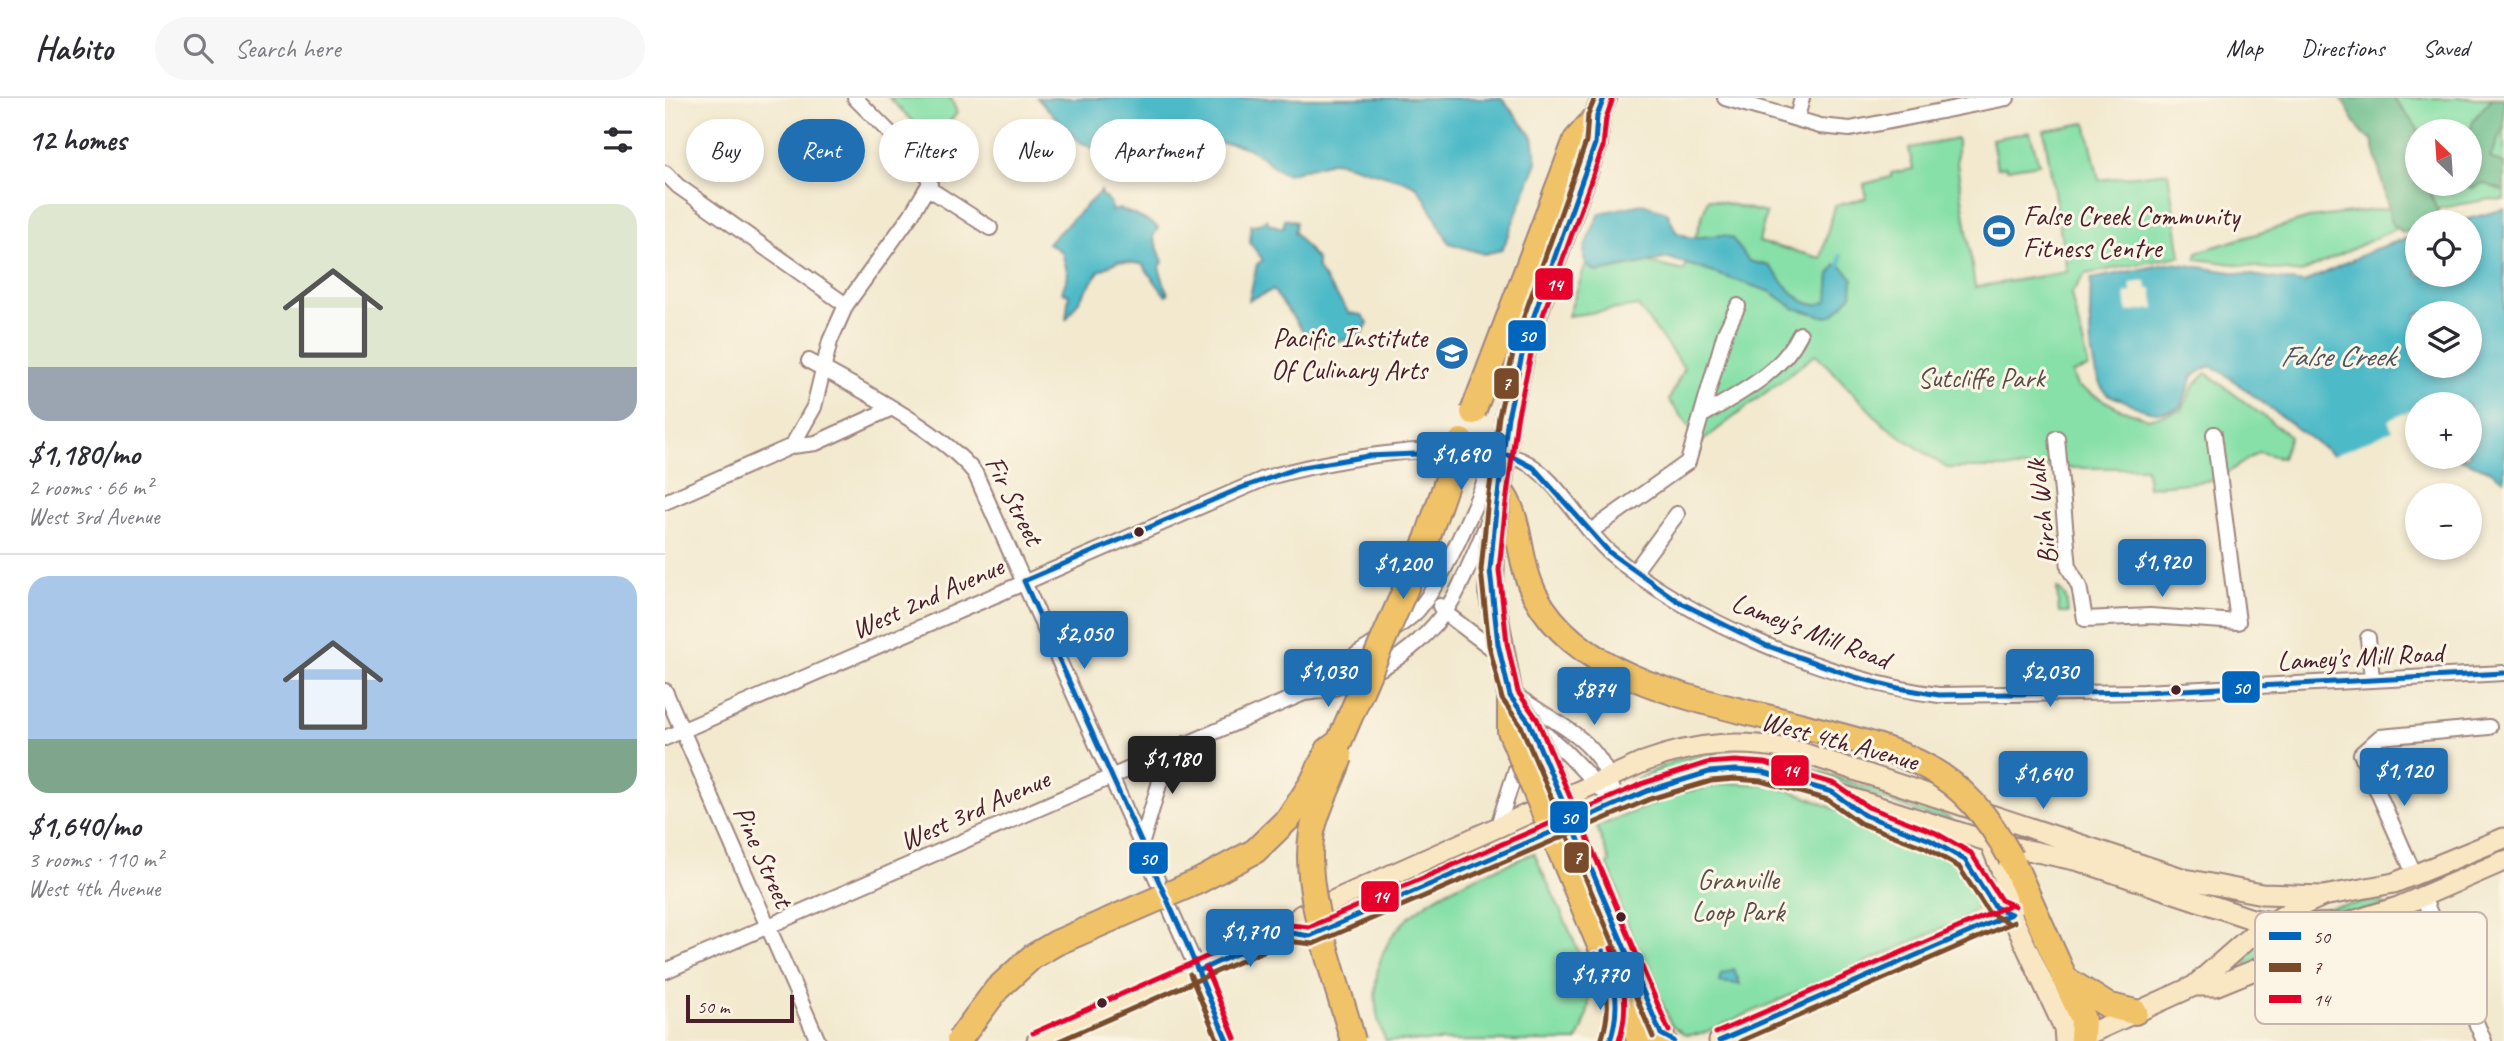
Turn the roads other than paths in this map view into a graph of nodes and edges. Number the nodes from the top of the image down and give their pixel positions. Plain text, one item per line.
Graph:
1 (855, 98) edge
2 (1725, 98) edge
3 (1802, 98) edge
4 (2007, 98) edge
5 (1600, 104) edge
6 (1797, 118) junction
7 (879, 125) edge
8 (665, 173) edge
9 (928, 182) edge
10 (930, 182) edge
11 (990, 228) dead end
12 (846, 305) junction
13 (1738, 306) dead end
14 (1800, 334) dead end
15 (809, 361) dead end
16 (825, 371) junction
17 (890, 408) junction
18 (1703, 415) junction
19 (2214, 434) dead end
20 (2057, 438) dead end
21 (792, 446) junction
22 (1495, 452) junction
23 (1493, 484) junction
24 (665, 502) edge
25 (1677, 514) dead end
26 (1488, 522) junction
27 (1591, 531) junction
28 (1635, 571) junction
29 (1024, 580) junction
30 (1434, 589) junction
31 (1444, 612) junction
32 (2368, 638) dead end
33 (1504, 657) junction
34 (2504, 673) edge
35 (2372, 679) junction
36 (665, 691) edge
37 (1304, 693) junction
38 (1512, 698) junction
39 (2489, 727) dead end
40 (682, 731) junction
41 (665, 738) edge
42 (1339, 742) junction
43 (1187, 743) junction
44 (1112, 776) junction
45 (1603, 781) junction
46 (1832, 792) junction
47 (1616, 803) junction
48 (1977, 810) junction
49 (1497, 829) junction
50 (2504, 838) edge
51 (1142, 842) junction
52 (1990, 842) junction
53 (2504, 861) edge
54 (1581, 875) junction
55 (2415, 876) junction
56 (2323, 897) junction
57 (2423, 897) junction
58 (2292, 912) edge
59 (2385, 912) edge
60 (2429, 912) edge
61 (2011, 914) junction
62 (2255, 918) edge
63 (768, 926) junction
64 (1285, 932) junction
65 (2255, 935) edge
66 (2255, 970) edge
67 (665, 971) edge
68 (1198, 971) junction
69 (2062, 974) junction
70 (2194, 985) junction
71 (1619, 990) junction
72 (2135, 1012) junction
73 (2477, 1024) edge
74 (2074, 1038) edge
75 (1660, 1039) edge
76 (818, 1041) edge
77 (959, 1041) edge
78 (1037, 1041) edge
79 (1227, 1041) edge
80 (1353, 1041) edge
81 (1610, 1041) edge
82 (1719, 1041) edge
83 (2484, 1041) edge

1 - 7 street
2 - 6 street
3 - 6 street
4 - 6 street
5 - 22 street
5 - 23 highway, bridge
5 - 42 highway, bridge
8 - 12 street
9 - 12 street
10 - 11 street
12 - 16 street
13 - 18 street
14 - 18 street
15 - 16 street, Fir Street
16 - 17 street, Fir Street
16 - 21 street
17 - 21 street
17 - 29 street, Fir Street
18 - 27 street
19 - 20 street, Birch Walk
21 - 24 street
22 - 23 street
22 - 27 street, Lamey's Mill Road
22 - 29 street, West 2nd Avenue
23 - 26 street
23 - 30 street, West 3rd Avenue
23 - 38 highway, bridge
23 - 69 highway, bridge
25 - 28 street
26 - 31 street, West 3rd Avenue
26 - 33 street
27 - 28 street, Lamey's Mill Road
28 - 35 street, Lamey's Mill Road
29 - 40 street, West 2nd Avenue
29 - 44 street, Fir Street
30 - 31 street
30 - 37 street, West 3rd Avenue
31 - 33 street
31 - 37 street, West 3rd Avenue
32 - 35 street
33 - 38 street
34 - 35 street, Lamey's Mill Road
36 - 40 street, Pine Street
37 - 43 street, West 3rd Avenue
38 - 45 street
38 - 45 street
38 - 49 street
38 - 54 highway, bridge
39 - 55 street
40 - 41 street, West 2nd Avenue
40 - 63 street, Pine Street
42 - 77 highway, bridge
42 - 80 highway, bridge
43 - 44 street, West 3rd Avenue
43 - 51 street
44 - 51 street, Fir Street
44 - 63 street, West 3rd Avenue
45 - 47 street
45 - 48 main road, West 4th Avenue
45 - 49 main road, West 4th Avenue
46 - 47 main road, West 4th Avenue
46 - 52 main road, West 4th Avenue
46 - 61 main road
47 - 64 main road, West 4th Avenue
48 - 52 main road
48 - 56 main road, West 4th Avenue
49 - 64 main road, West 4th Avenue
50 - 55 main road
51 - 68 street, Fir Street
52 - 61 main road
52 - 62 main road, West 4th Avenue
53 - 57 main road
54 - 71 highway
54 - 75 highway
55 - 56 main road
56 - 58 main road
57 - 59 main road
57 - 60 street
61 - 74 main road
61 - 82 main road
63 - 67 street, West 3rd Avenue
63 - 76 street, Pine Street
64 - 68 main road, West 4th Avenue
65 - 70 main road
66 - 70 main road
68 - 78 main road, West 4th Avenue
68 - 79 main road, Fir Street
69 - 72 highway
69 - 74 highway
70 - 72 main road
71 - 75 highway
71 - 81 street
72 - 74 main road
73 - 83 street

